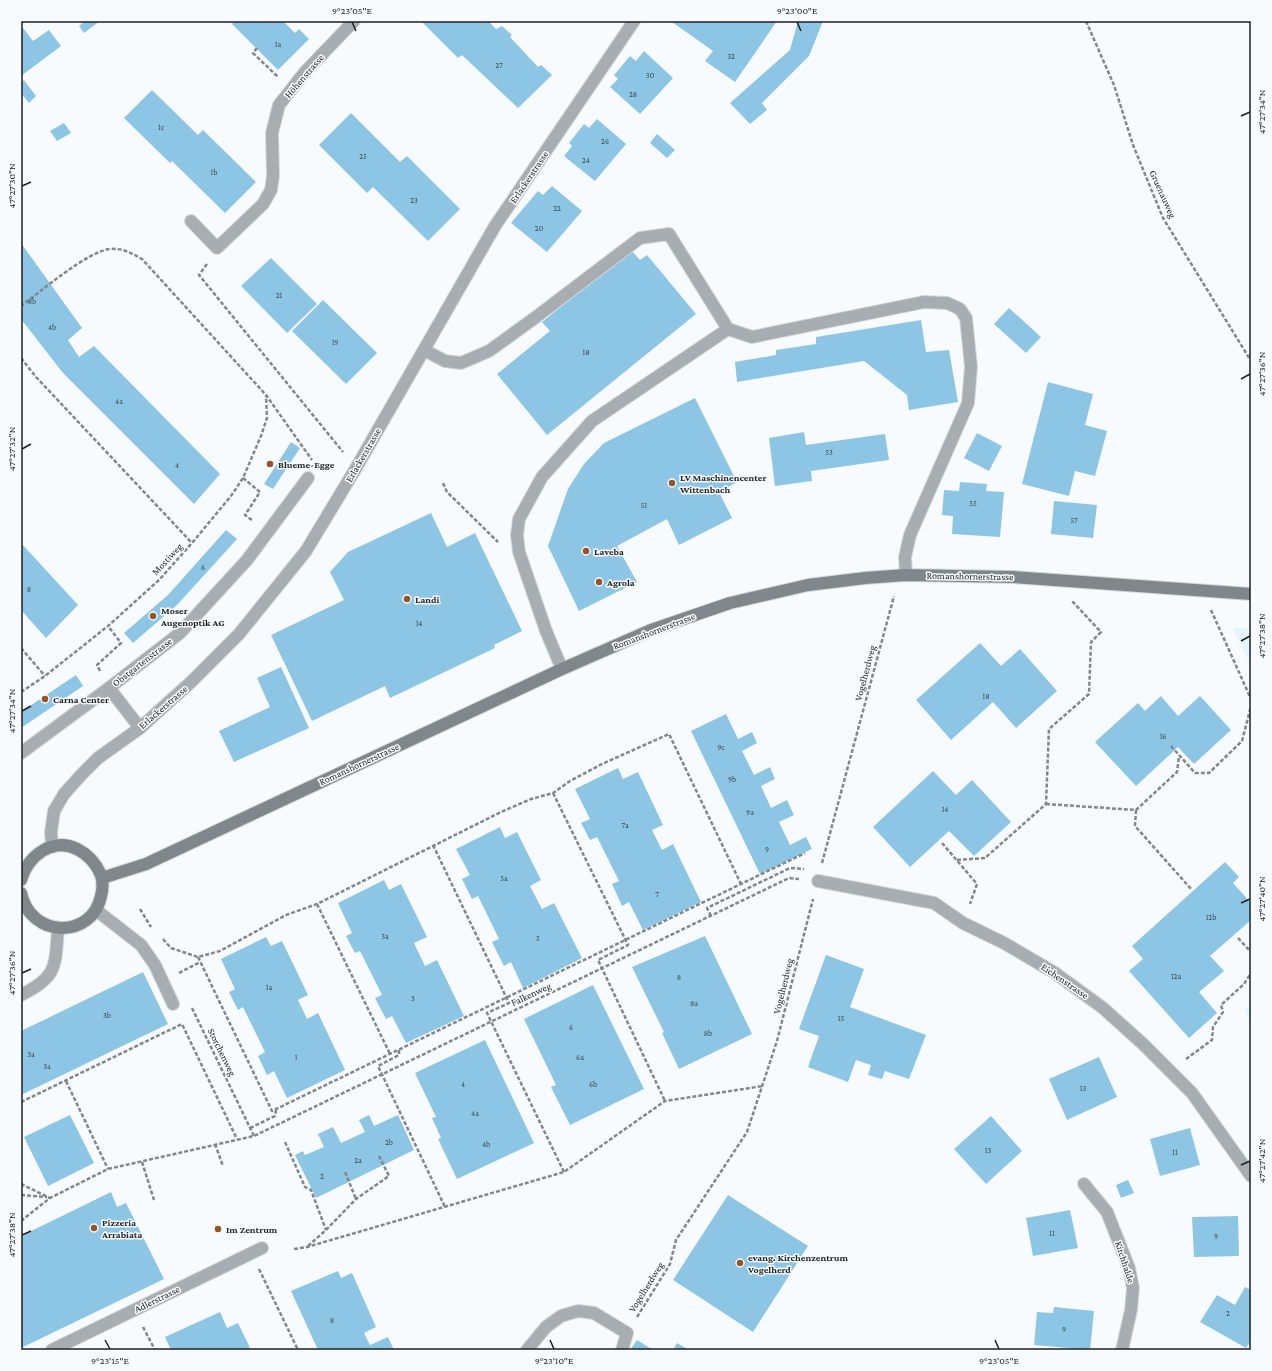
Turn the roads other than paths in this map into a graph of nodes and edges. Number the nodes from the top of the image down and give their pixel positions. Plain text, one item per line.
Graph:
1 (354, 21) edge
2 (634, 21) edge
3 (191, 221) dead end
4 (728, 329) junction
5 (424, 350) junction
6 (308, 478) dead end
7 (906, 575) junction
8 (1251, 594) edge
9 (562, 669) junction
10 (109, 688) junction
11 (140, 728) junction
12 (21, 753) edge
13 (52, 847) junction
14 (819, 876) road end
15 (102, 878) junction
16 (21, 880) edge
17 (21, 893) edge
18 (96, 910) junction
19 (24, 911) edge
20 (58, 928) junction
21 (21, 995) edge
22 (173, 1004) dead end
23 (1251, 1176) edge
24 (1084, 1184) dead end
25 (262, 1248) dead end
26 (52, 1350) edge
27 (527, 1350) edge
28 (622, 1350) edge
29 (1122, 1350) edge

1 - 3 street, Höhenstrasse
2 - 5 street, Erlackerstrasse
4 - 5 street
4 - 7 street
4 - 9 street
5 - 11 street, Erlackerstrasse
6 - 10 street, Obstgartenstrasse
7 - 8 main road, Romanshornerstrasse
7 - 9 main road, Romanshornerstrasse
9 - 15 main road, Romanshornerstrasse
10 - 11 street
10 - 12 street, Obstgartenstrasse
11 - 13 street, Erlackerstrasse
13 - 15 main road
13 - 16 main road
14 - 23 street, Eichenstrasse
15 - 18 main road
17 - 19 main road
18 - 20 main road
18 - 22 street
19 - 20 main road
20 - 21 street
24 - 29 street, Kirchhalde
25 - 26 street, Adlerstrasse
27 - 28 street

